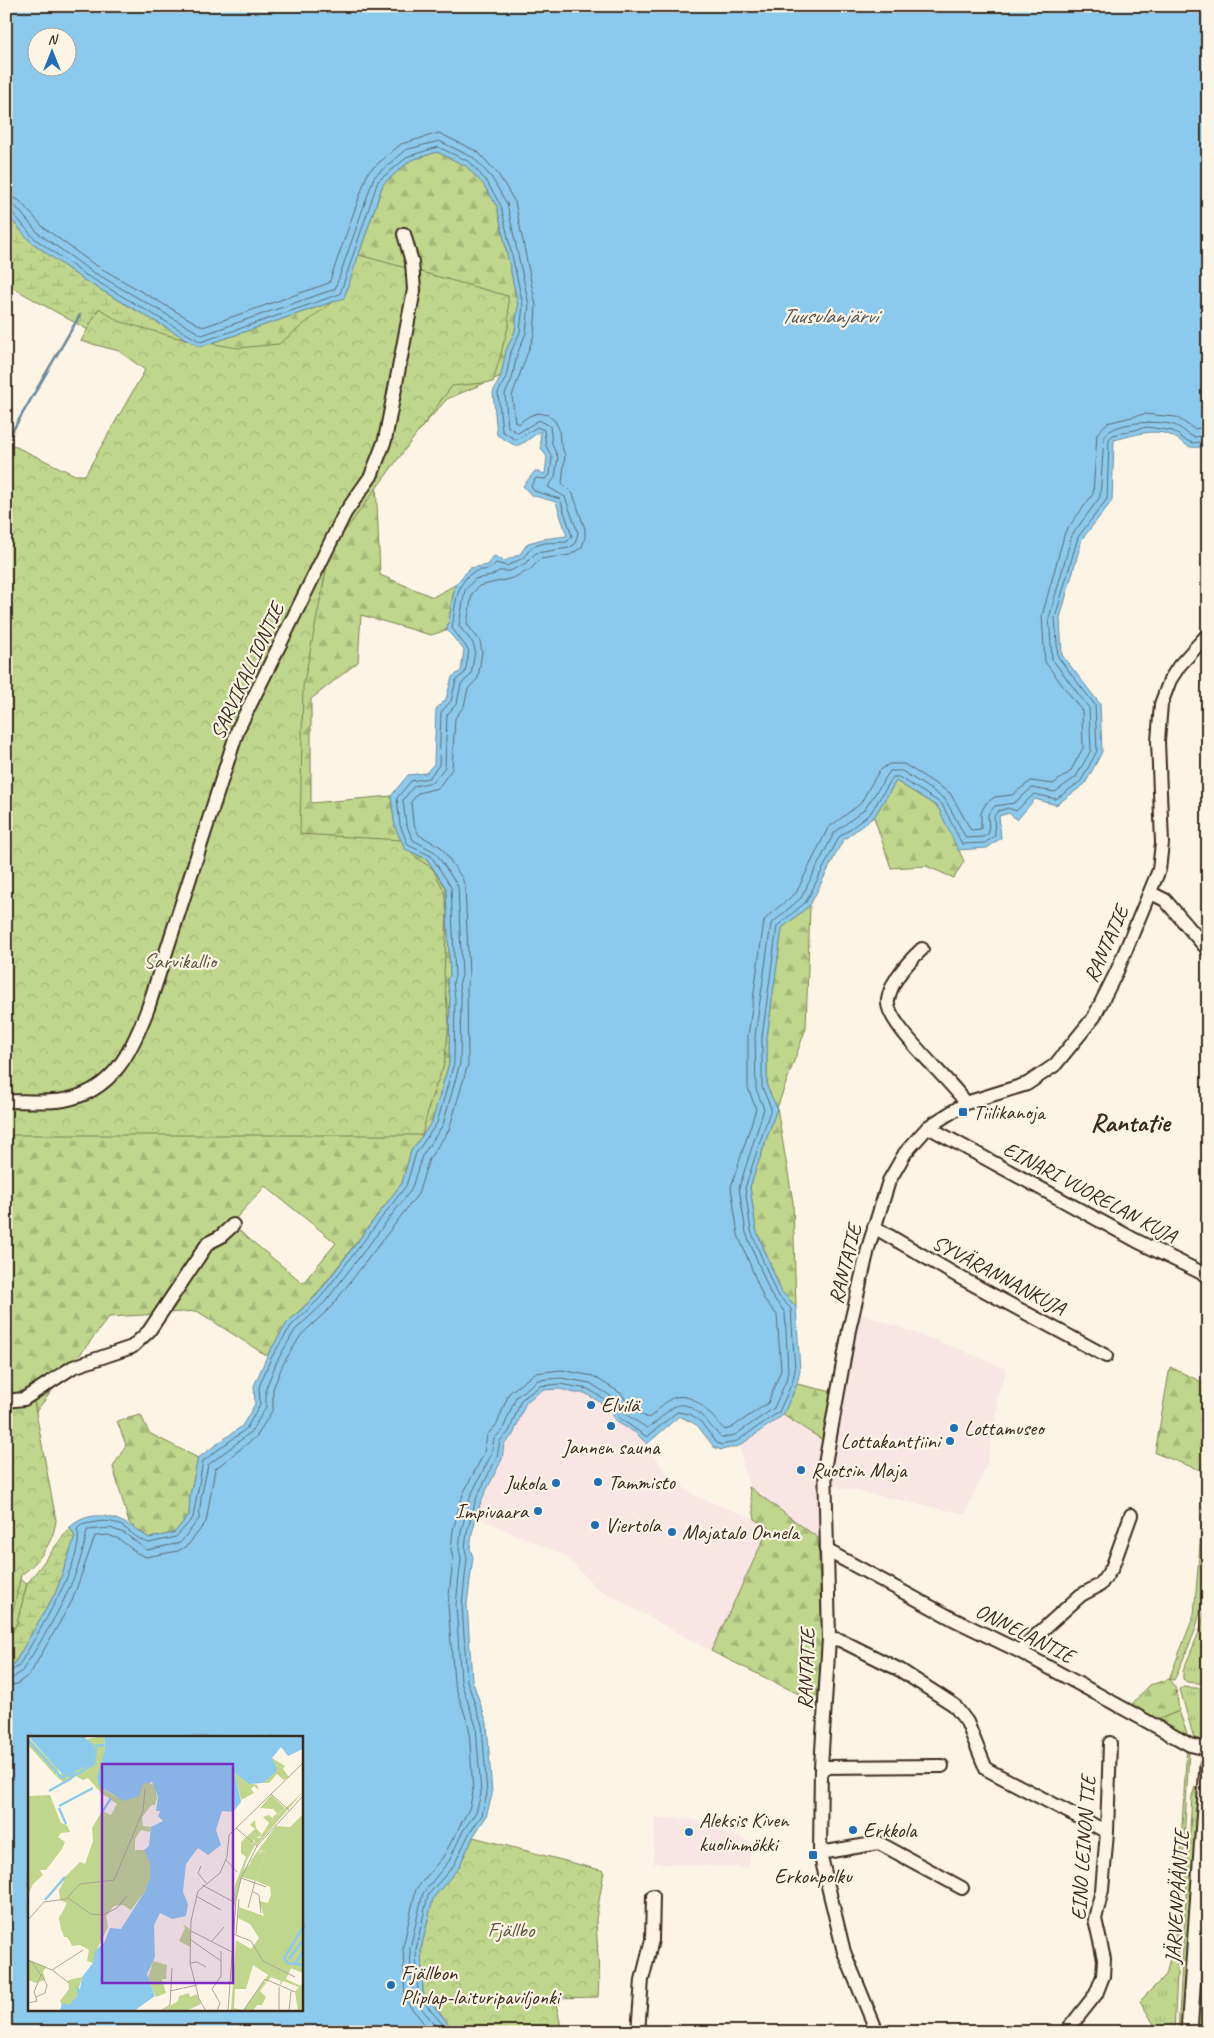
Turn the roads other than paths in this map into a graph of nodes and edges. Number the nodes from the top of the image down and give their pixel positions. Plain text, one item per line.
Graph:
1 (404, 234) dead end
2 (1208, 634) edge
3 (1151, 893) junction
4 (922, 950) dead end
5 (1208, 950) edge
6 (6, 1101) edge
7 (966, 1103) junction
8 (928, 1127) junction
9 (232, 1225) dead end
10 (874, 1227) junction
11 (1208, 1276) edge
12 (1106, 1356) dead end
13 (6, 1400) edge
14 (1131, 1515) dead end
15 (826, 1550) junction
16 (829, 1638) junction
17 (1019, 1650) junction
18 (1110, 1743) dead end
19 (1208, 1749) edge
20 (942, 1766) dead end
21 (1208, 1766) edge
22 (821, 1767) junction
23 (1107, 1832) junction
24 (820, 1853) junction
25 (962, 1888) dead end
26 (653, 1896) dead end
27 (638, 2032) edge
28 (877, 2032) edge
29 (1066, 2032) edge
30 (1189, 2032) edge

1 - 6 street, SARVIKALLIONTIE
2 - 3 street, RANTATIE
3 - 5 street
3 - 7 street, RANTATIE
4 - 7 street
7 - 8 street, RANTATIE
8 - 10 street, RANTATIE
8 - 11 street, EINARI VUORELAN KUJA
9 - 13 street
10 - 12 street, SYVÄRANNANKUJA
10 - 15 street, RANTATIE
14 - 17 street
15 - 16 street, RANTATIE
15 - 17 street, ONNELANTIE
16 - 22 street, RANTATIE
16 - 23 street
17 - 19 street, ONNELANTIE
18 - 23 street, EINO LEINON TIE
20 - 22 street
21 - 30 main road, JÄRVENPÄÄNTIE
22 - 24 street, RANTATIE
23 - 29 street, EINO LEINON TIE
24 - 25 street
24 - 28 street, RANTATIE
26 - 27 street

